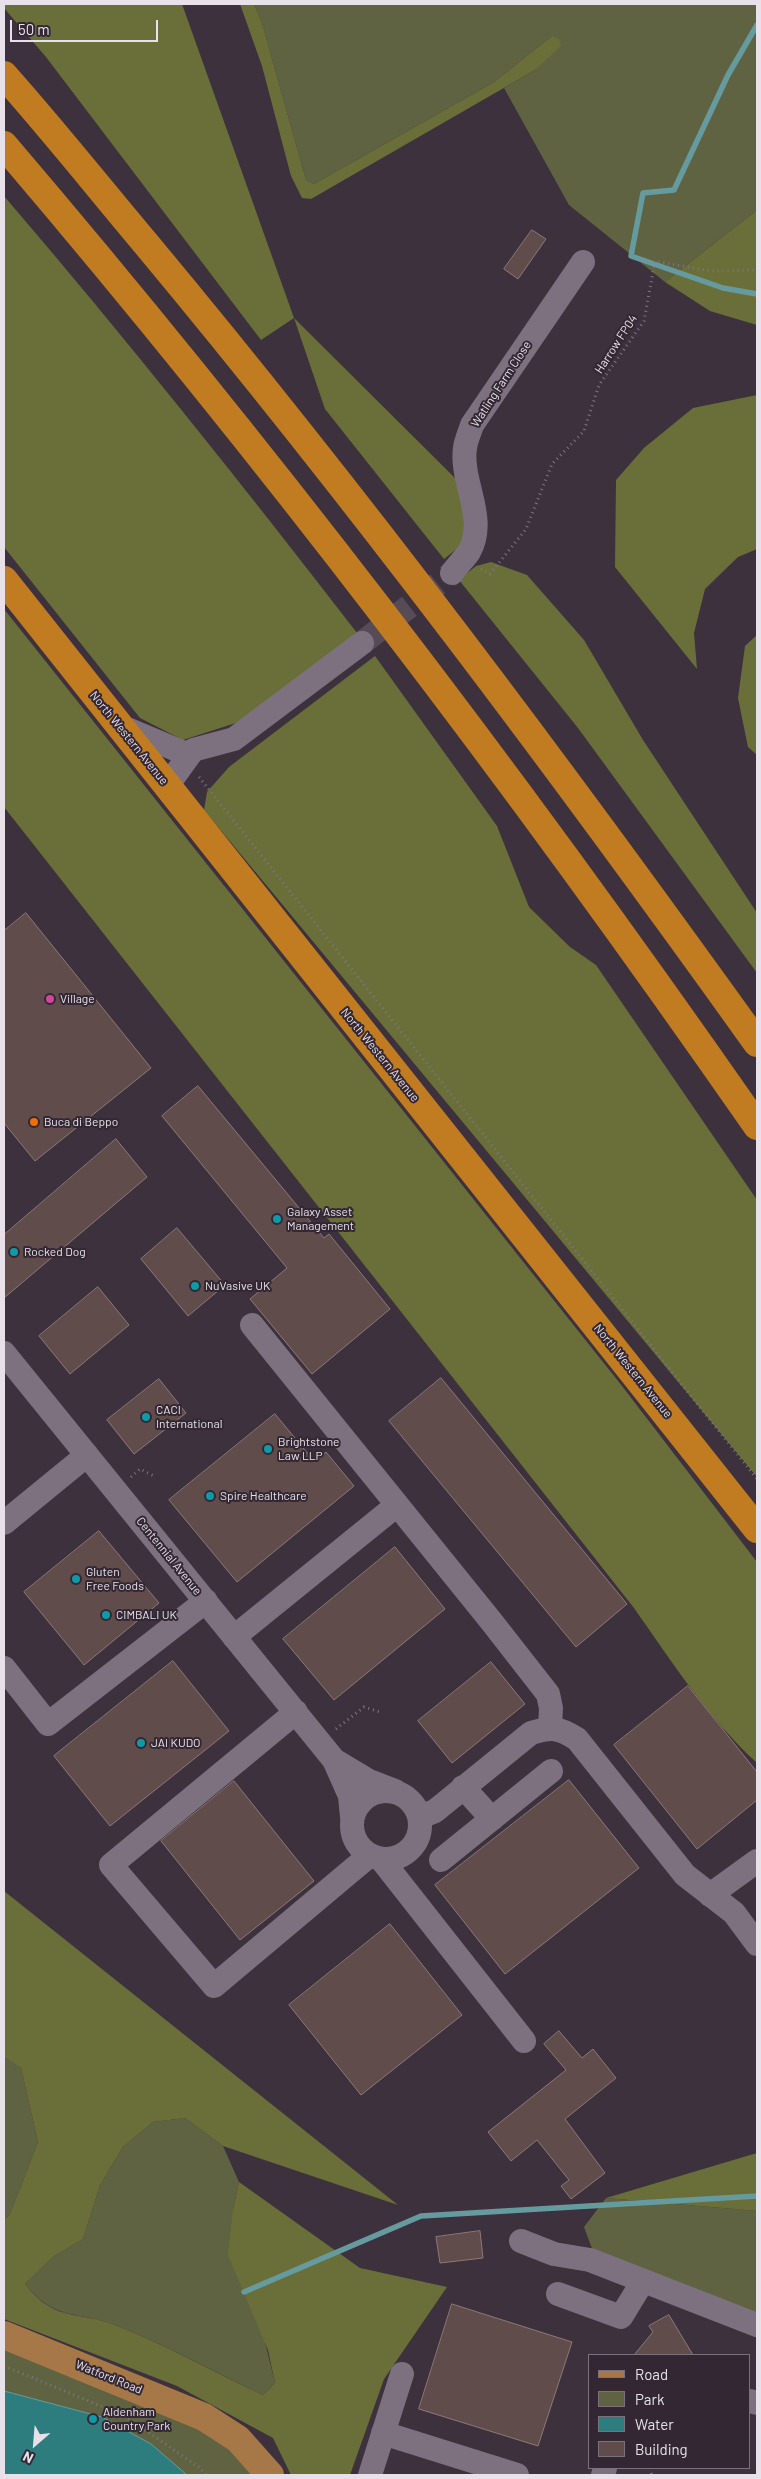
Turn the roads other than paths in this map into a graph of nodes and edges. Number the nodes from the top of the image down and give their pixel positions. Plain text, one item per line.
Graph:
1 (8, 79) edge
2 (4, 146) edge
3 (583, 262) dead end
4 (462, 569) tunnel mouth
5 (4, 580) edge
6 (362, 643) tunnel mouth
7 (120, 726) junction
8 (191, 752) junction
9 (168, 786) junction
10 (757, 1043) edge
11 (757, 1126) edge
12 (252, 1325) dead end
13 (4, 1353) edge
14 (86, 1454) junction
15 (397, 1505) junction
16 (4, 1522) edge
17 (757, 1529) edge
18 (206, 1601) junction
19 (234, 1637) junction
20 (4, 1668) edge
21 (296, 1712) junction
22 (550, 1728) junction
23 (327, 1751) junction
24 (551, 1771) dead end
25 (463, 1787) junction
26 (395, 1791) junction
27 (420, 1816) junction
28 (352, 1817) junction
29 (492, 1819) junction
30 (376, 1857) junction
31 (440, 1860) dead end
32 (757, 1861) edge
33 (710, 1895) junction
34 (757, 1944) edge
35 (524, 2041) dead end
36 (521, 2242) dead end
37 (643, 2281) junction
38 (558, 2294) dead end
39 (757, 2325) edge
40 (4, 2335) edge
41 (402, 2374) dead end
42 (383, 2433) junction
43 (270, 2475) edge
44 (370, 2475) edge
45 (517, 2475) edge

1 - 10 highway
2 - 11 highway
3 - 4 street, Watling Farm Close
5 - 7 highway, North Western Avenue
6 - 8 street
7 - 8 street
7 - 9 highway, North Western Avenue
8 - 9 street
9 - 17 highway, North Western Avenue
12 - 15 street
13 - 14 street, Centennial Avenue
14 - 16 street
14 - 18 street, Centennial Avenue
15 - 19 street
15 - 22 street
18 - 19 street, Centennial Avenue
18 - 20 street
19 - 21 street, Centennial Avenue
21 - 23 street, Centennial Avenue
21 - 30 street
22 - 25 street
22 - 33 street
23 - 26 street
23 - 28 street
24 - 29 street
25 - 27 street
25 - 29 street
26 - 27 street
26 - 28 street
27 - 30 street
28 - 30 street
29 - 31 street
30 - 35 street
32 - 33 street
33 - 34 street
36 - 37 street
37 - 38 street
37 - 39 street
40 - 43 main road, Watford Road
41 - 42 street
42 - 44 street
42 - 45 street

